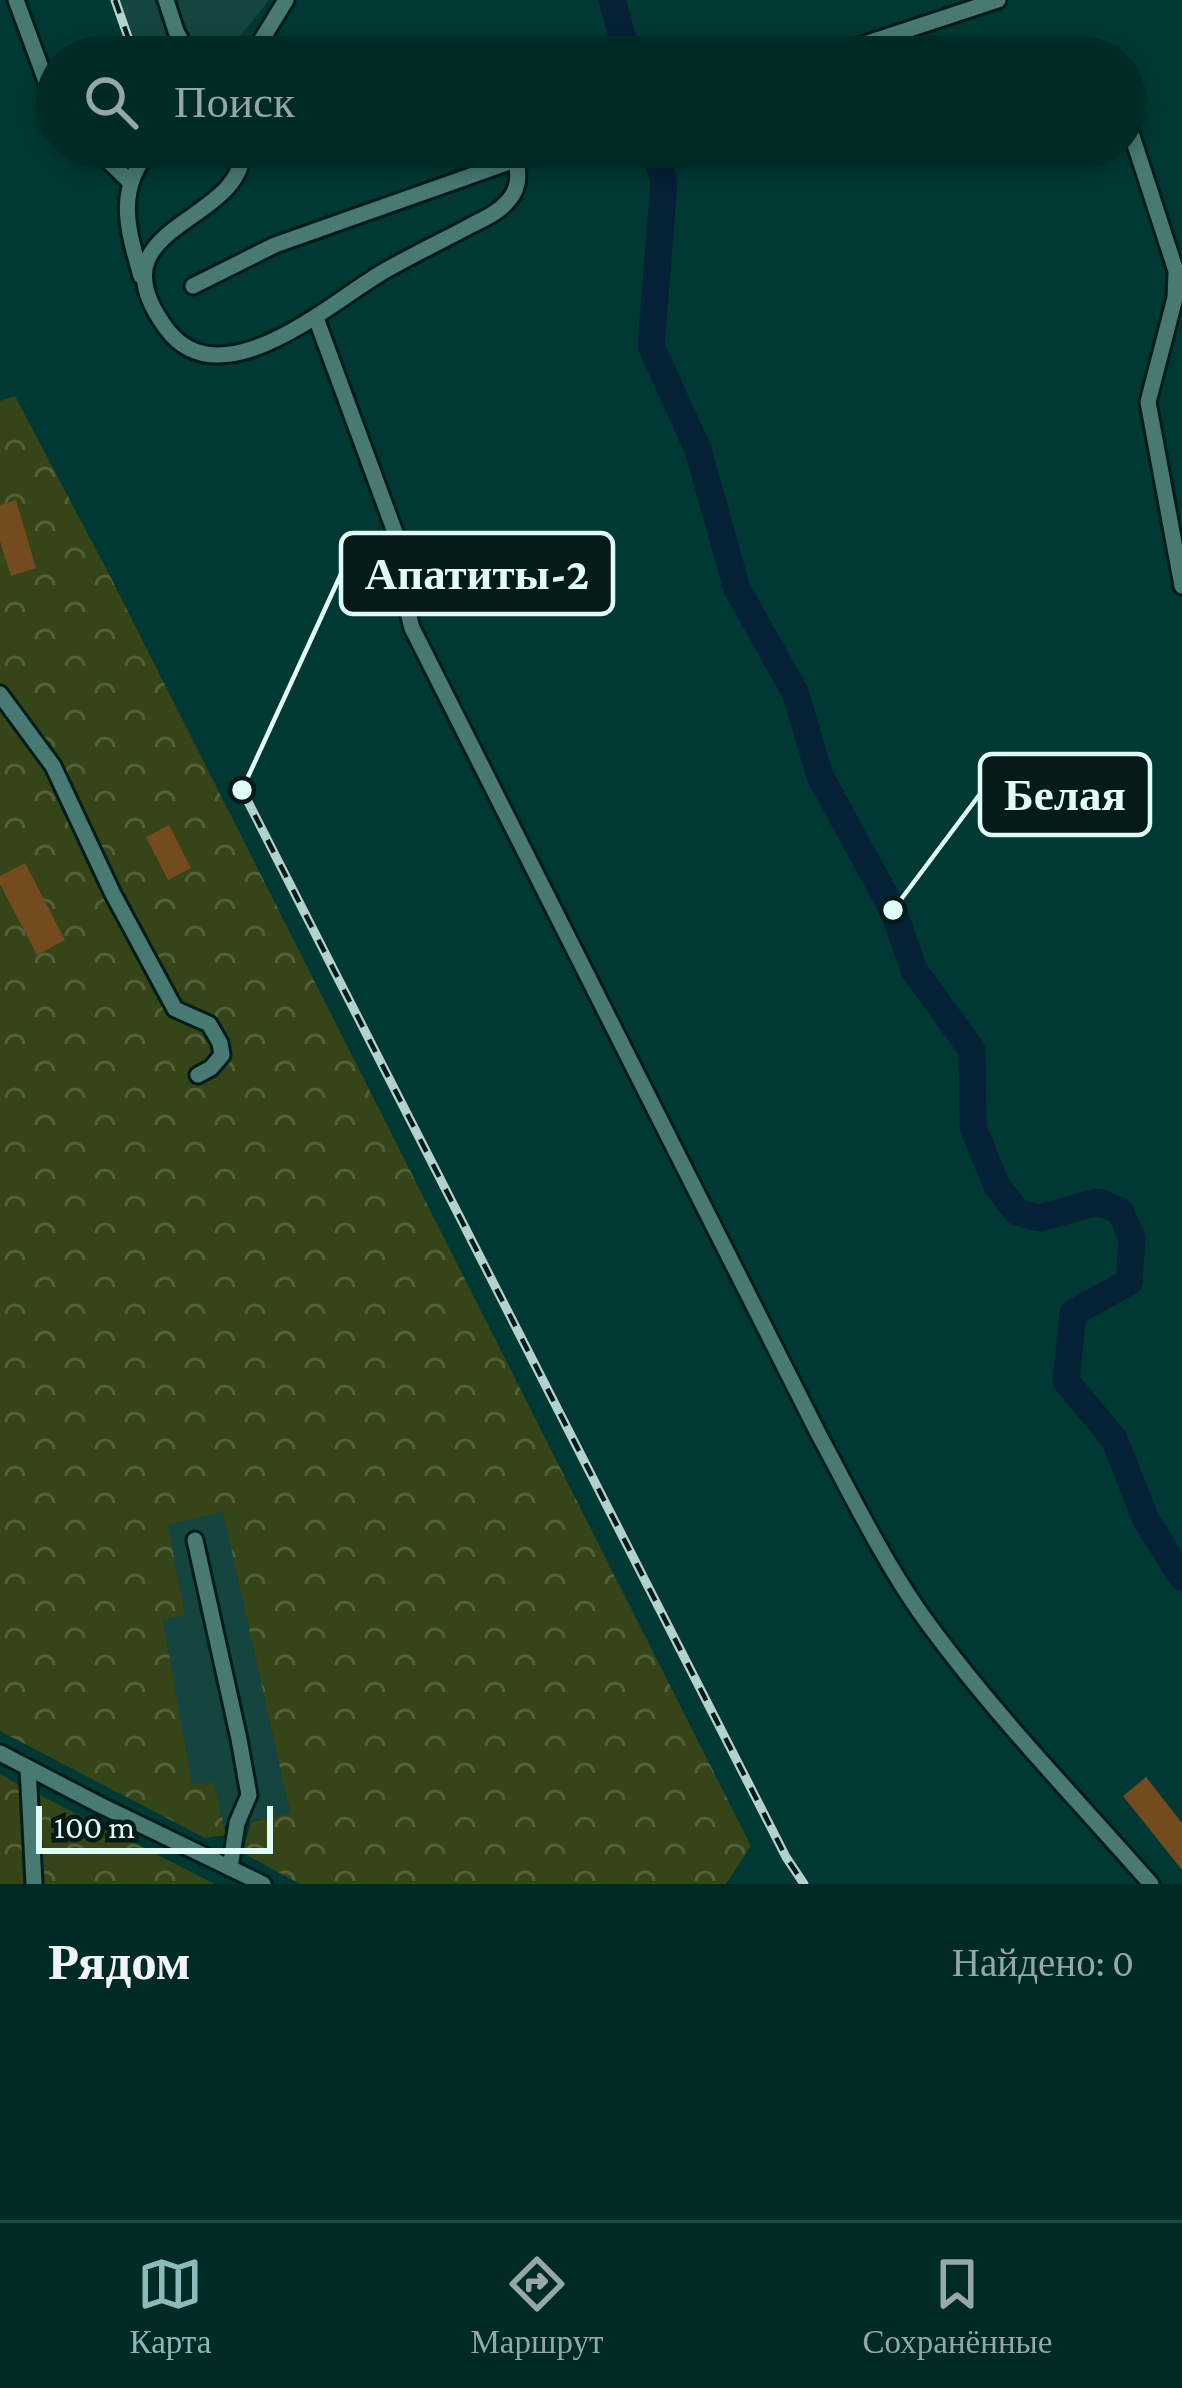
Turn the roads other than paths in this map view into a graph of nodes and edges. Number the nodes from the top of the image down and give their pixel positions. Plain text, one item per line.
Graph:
1 (16, 0) edge
2 (166, 0) edge
3 (286, 0) edge
4 (998, 0) edge
5 (179, 36) edge
6 (264, 36) edge
7 (888, 36) edge
8 (36, 54) edge
9 (116, 168) edge
10 (138, 168) edge
11 (239, 168) edge
12 (490, 168) edge
13 (517, 168) edge
14 (1143, 168) edge
15 (129, 181) junction
16 (143, 285) junction
17 (194, 286) dead end
18 (316, 318) junction
19 (1182, 586) edge
20 (0, 694) edge
21 (198, 1075) dead end
22 (195, 1540) dead end
23 (0, 1753) edge
24 (28, 1768) junction
25 (230, 1868) junction
26 (34, 1884) edge
27 (263, 1884) edge
28 (1151, 1884) edge

1 - 8 street
2 - 5 street
3 - 6 street
4 - 7 street
9 - 15 street
10 - 15 street
11 - 16 street
12 - 17 street
13 - 18 street
14 - 19 street
15 - 16 street
16 - 18 street
18 - 28 street
20 - 21 street
22 - 25 street
23 - 24 street
24 - 25 street
24 - 26 street
25 - 27 street

